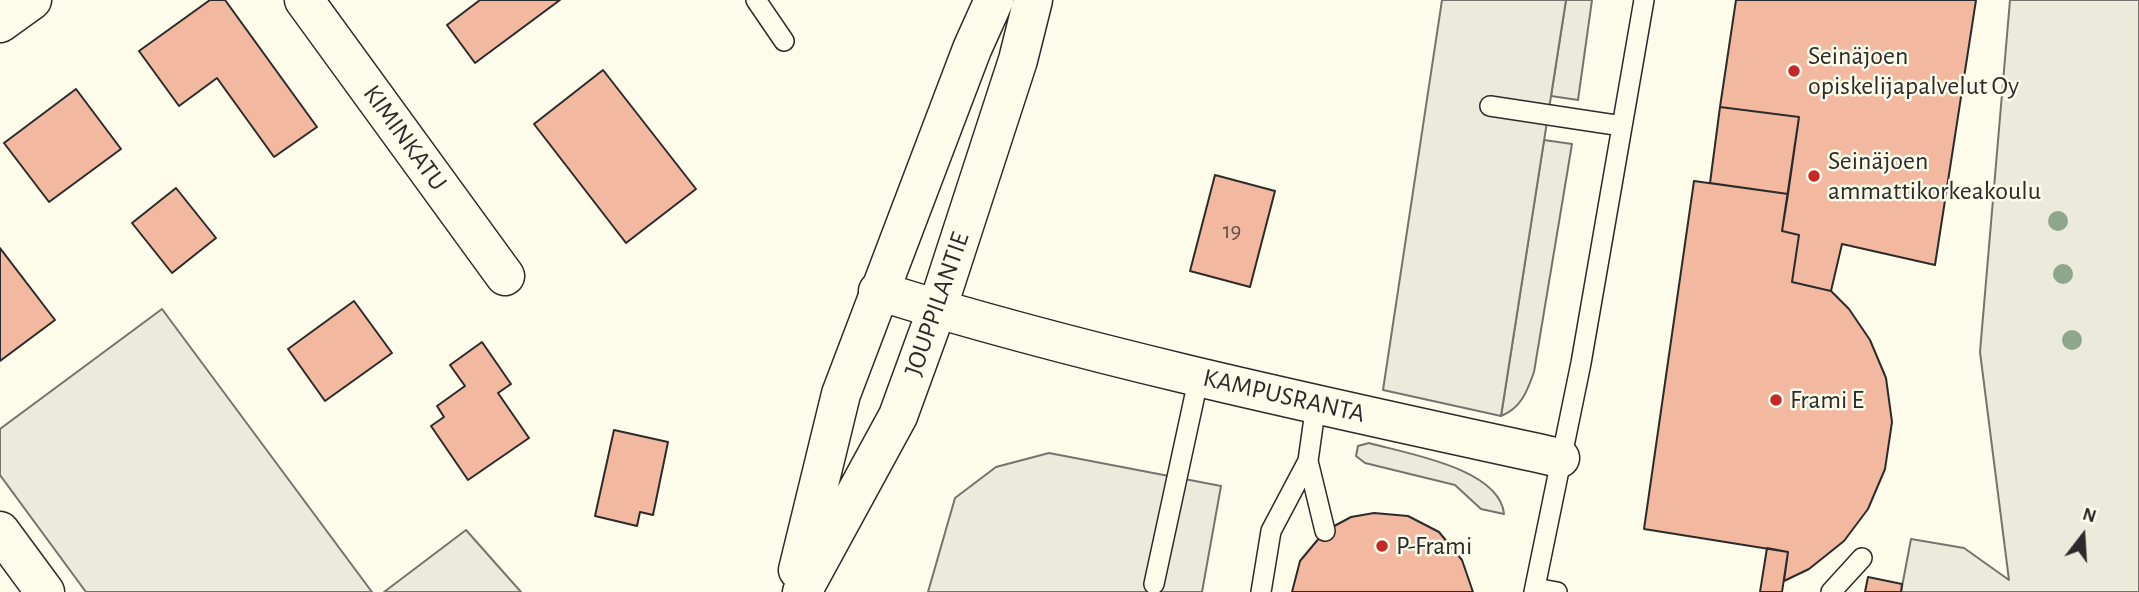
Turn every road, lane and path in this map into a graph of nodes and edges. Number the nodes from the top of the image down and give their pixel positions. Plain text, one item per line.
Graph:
1 (32, 0) edge
2 (304, 0) edge
3 (756, 0) edge
4 (994, 0) edge
5 (1033, 0) edge
6 (1644, 0) edge
7 (0, 23) edge
8 (784, 41) dead end
9 (1490, 106) dead end
10 (1622, 126) junction
11 (505, 276) dead end
12 (878, 291) junction
13 (937, 309) junction
14 (1199, 376) junction
15 (1316, 404) junction
16 (1560, 458) junction
17 (1308, 461) junction
18 (0, 531) edge
19 (1325, 531) dead end
20 (1862, 558) dead end
21 (1154, 584) dead end
22 (1535, 590) edge
23 (45, 592) edge
24 (793, 592) edge
25 (802, 592) edge
26 (1261, 592) edge
27 (1557, 592) edge
28 (1831, 592) edge

1 - 7 main road
2 - 11 main road, KIMINKATU
3 - 8 lane
4 - 12 main road
5 - 13 main road, JOUPPILANTIE
6 - 10 lane
9 - 10 lane
10 - 16 lane
12 - 13 main road, KAMPUSRANTA
12 - 24 main road
13 - 14 main road, KAMPUSRANTA
13 - 25 main road, JOUPPILANTIE
14 - 15 main road, KAMPUSRANTA
14 - 21 lane
15 - 16 main road, KAMPUSRANTA
15 - 17 lane
16 - 22 lane
17 - 19 lane
17 - 26 lane
18 - 23 main road
20 - 28 lane
22 - 27 lane

